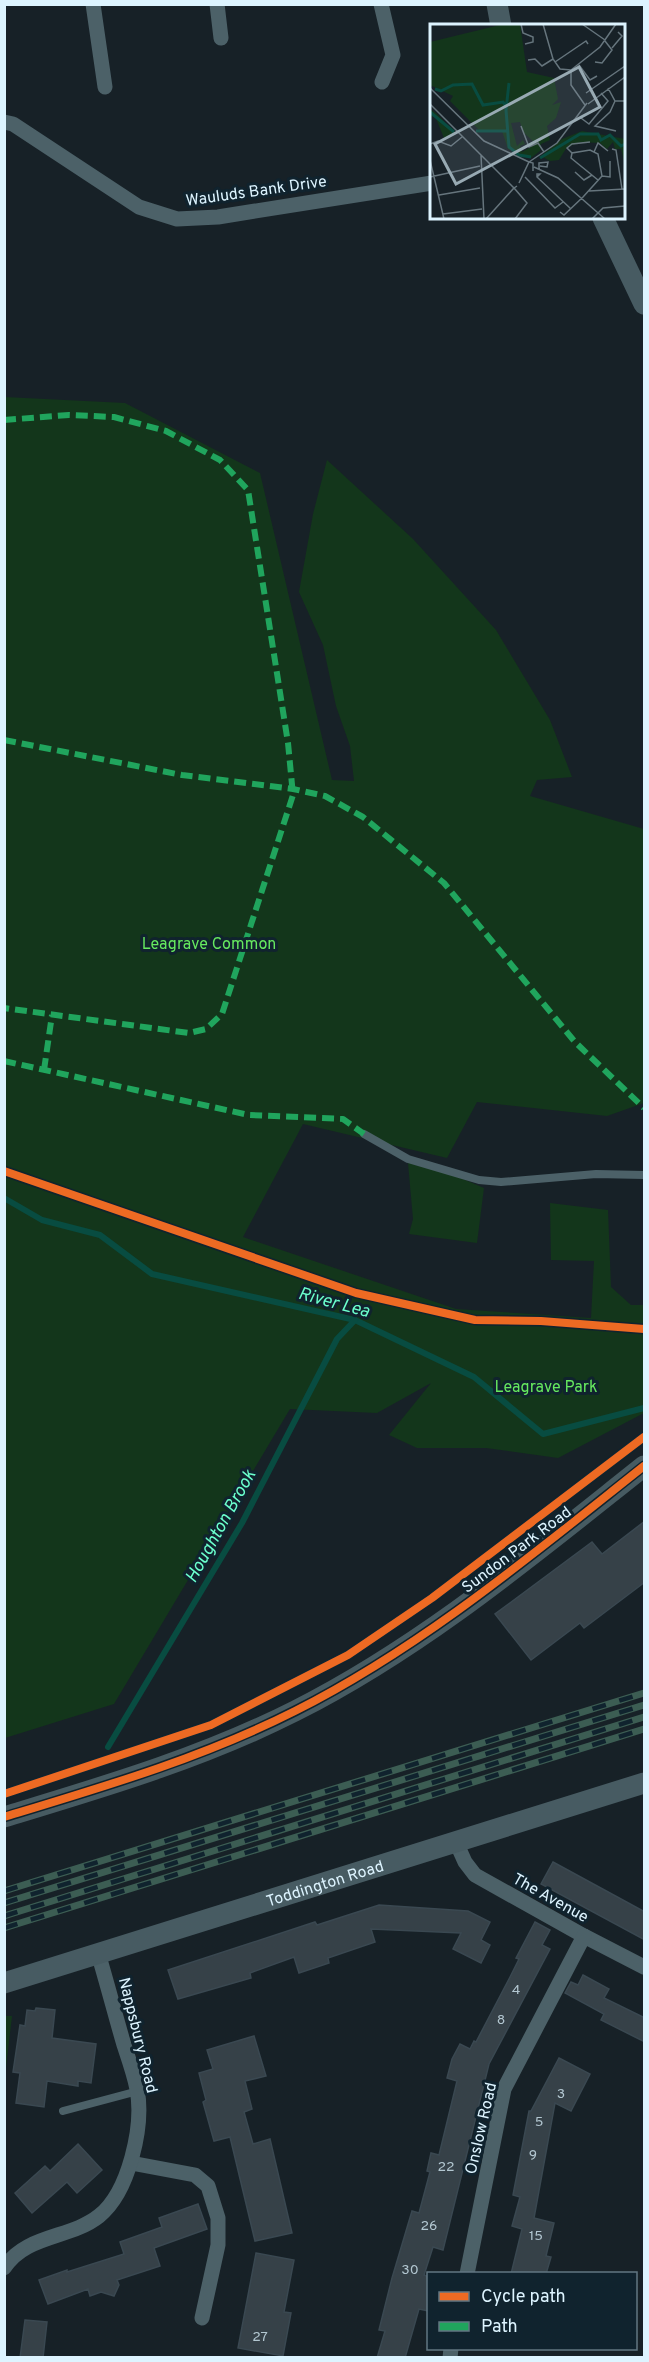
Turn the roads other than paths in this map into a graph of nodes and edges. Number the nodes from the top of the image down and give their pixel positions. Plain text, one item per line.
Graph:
1 (93, 4) edge
2 (217, 4) edge
3 (381, 4) edge
4 (497, 4) edge
5 (501, 24) edge
6 (221, 38) dead end
7 (382, 82) dead end
8 (105, 87) dead end
9 (4, 122) edge
10 (430, 183) edge
11 (603, 219) edge
12 (645, 304) edge
13 (364, 1134) dead end
14 (645, 1175) edge
15 (645, 1466) edge
16 (645, 1783) edge
17 (4, 1817) edge
18 (456, 1842) junction
19 (584, 1936) junction
20 (98, 1953) junction
21 (645, 1966) edge
22 (4, 1983) edge
23 (138, 2091) junction
24 (63, 2111) dead end
25 (131, 2163) junction
26 (4, 2268) edge
27 (467, 2272) edge
28 (202, 2318) dead end

1 - 8 street
2 - 6 street
3 - 7 street
4 - 5 street
9 - 10 street, Wauluds Bank Drive
11 - 12 street
13 - 14 lane
15 - 17 street, Sundon Park Road
16 - 18 street, Toddington Road
18 - 19 street, The Avenue
18 - 20 street, Toddington Road
19 - 21 street, The Avenue
19 - 27 street, Onslow Road
20 - 22 street, Toddington Road
20 - 23 street, Nappsbury Road
23 - 24 lane
23 - 25 street, Nappsbury Road
25 - 26 street, Nappsbury Road
25 - 28 street

